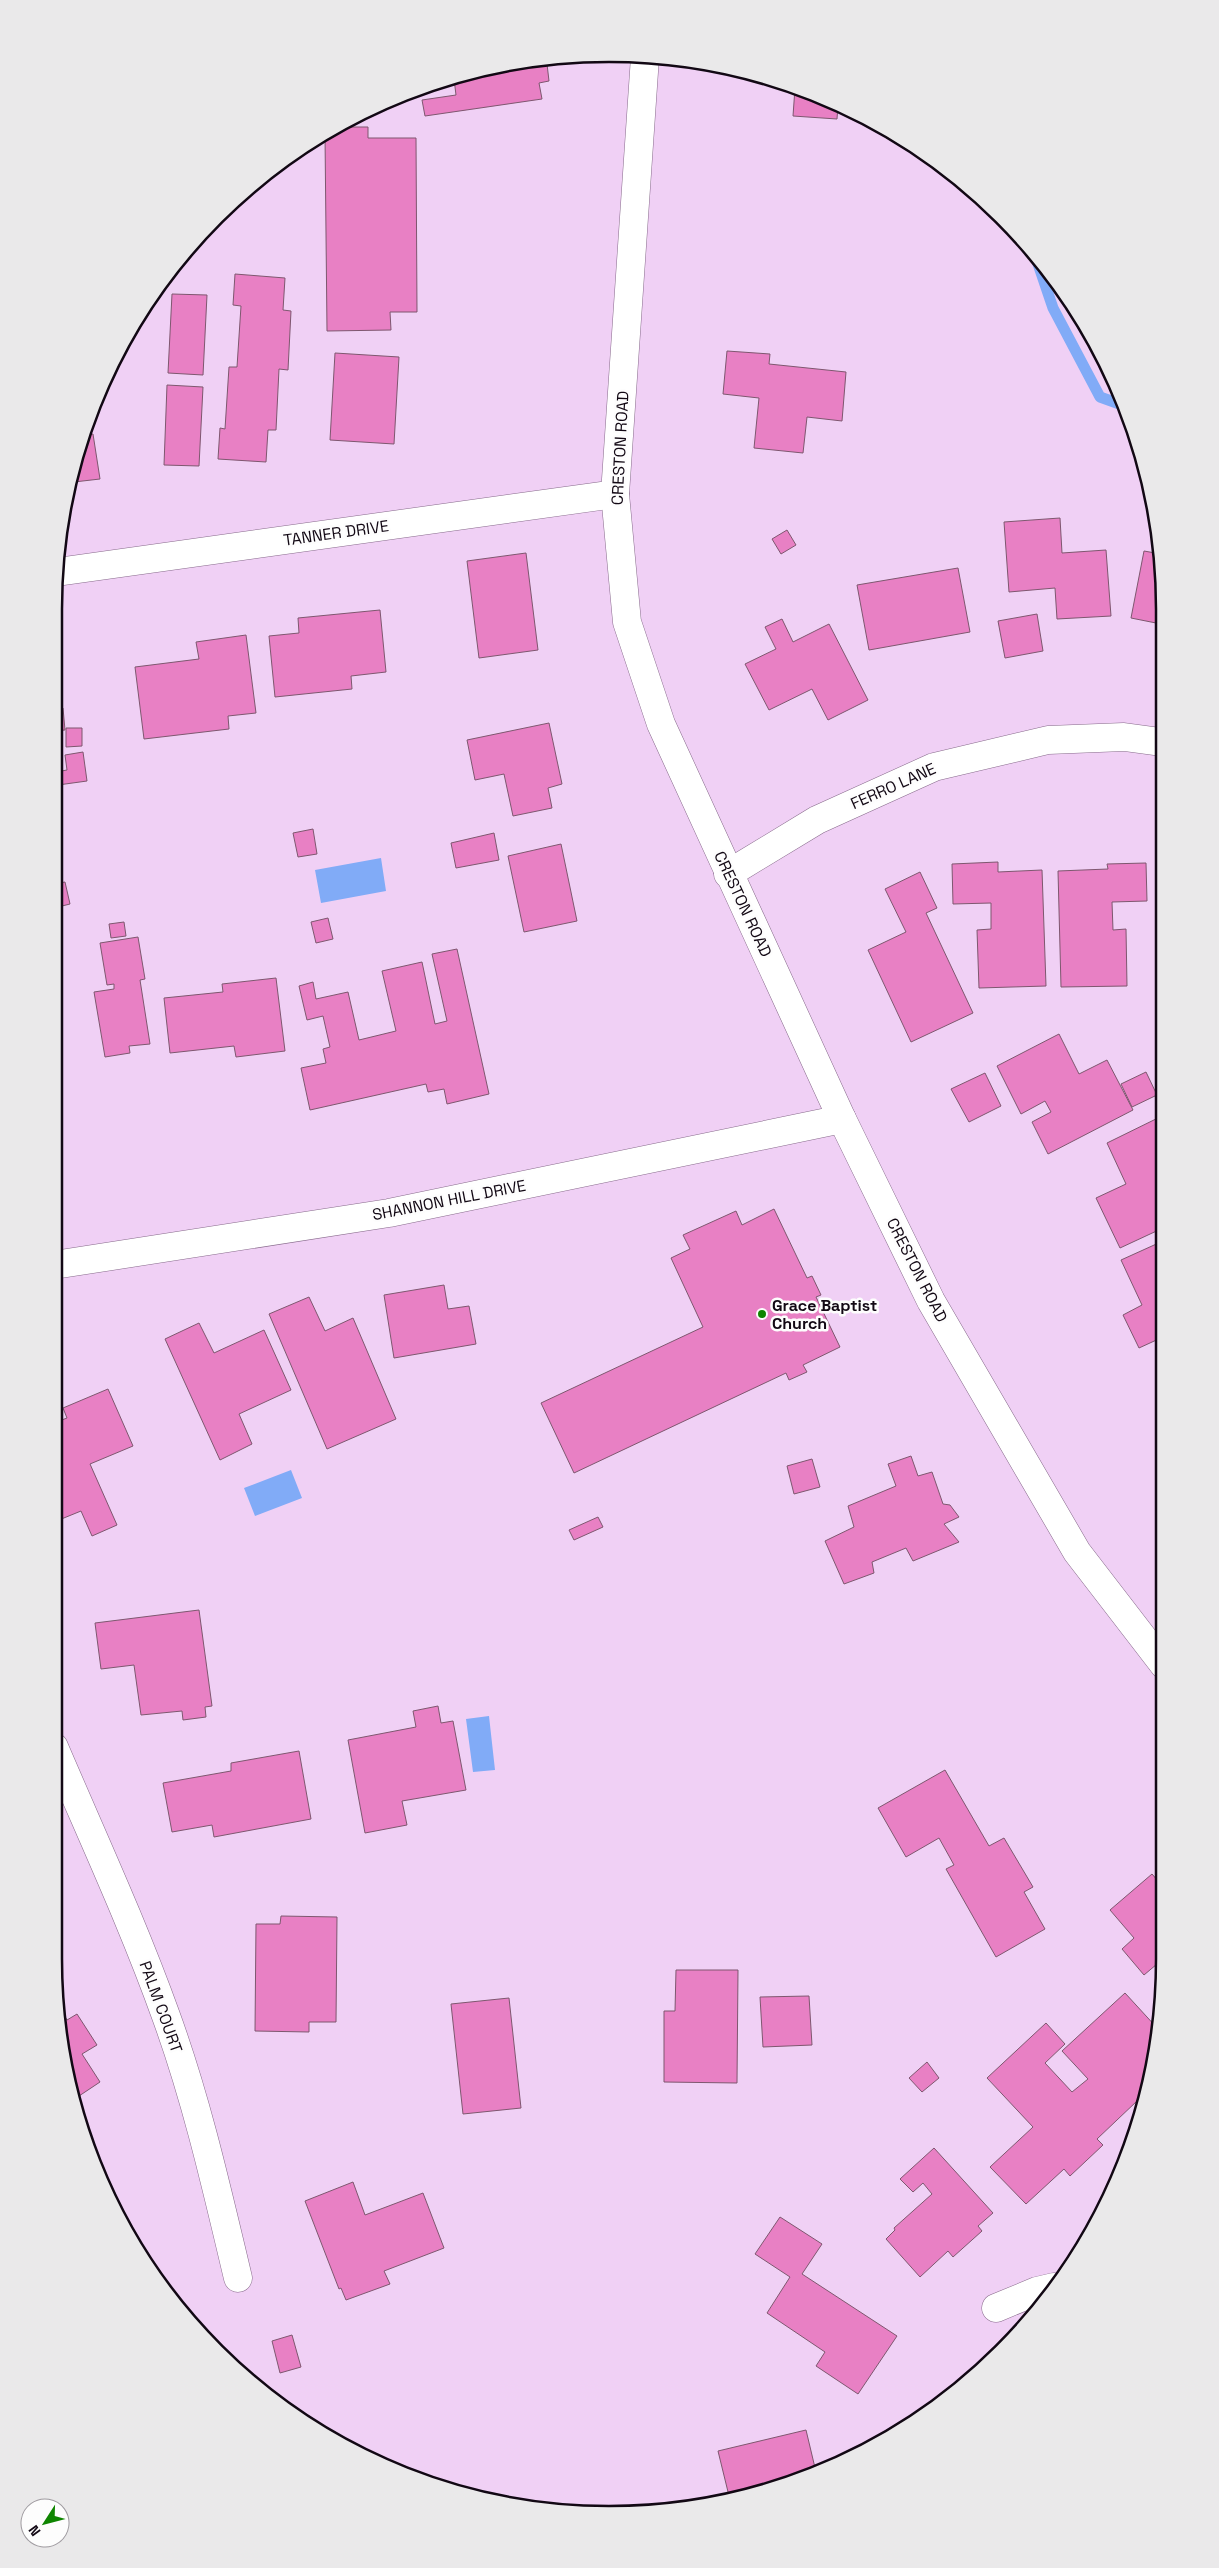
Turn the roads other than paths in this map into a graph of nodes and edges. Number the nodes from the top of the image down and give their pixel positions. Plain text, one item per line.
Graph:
1 (645, 64) edge
2 (615, 494) junction
3 (64, 571) edge
4 (1156, 741) edge
5 (728, 874) junction
6 (842, 1119) junction
7 (62, 1264) edge
8 (1156, 1655) edge
9 (62, 1766) edge
10 (238, 2278) dead end
11 (1044, 2290) edge
12 (996, 2308) dead end

1 - 2 street, CRESTON ROAD
2 - 3 street, TANNER DRIVE
2 - 5 street, CRESTON ROAD
4 - 5 street, FERRO LANE
5 - 6 street, CRESTON ROAD
6 - 7 street, SHANNON HILL DRIVE
6 - 8 street, CRESTON ROAD
9 - 10 street, PALM COURT
11 - 12 street

